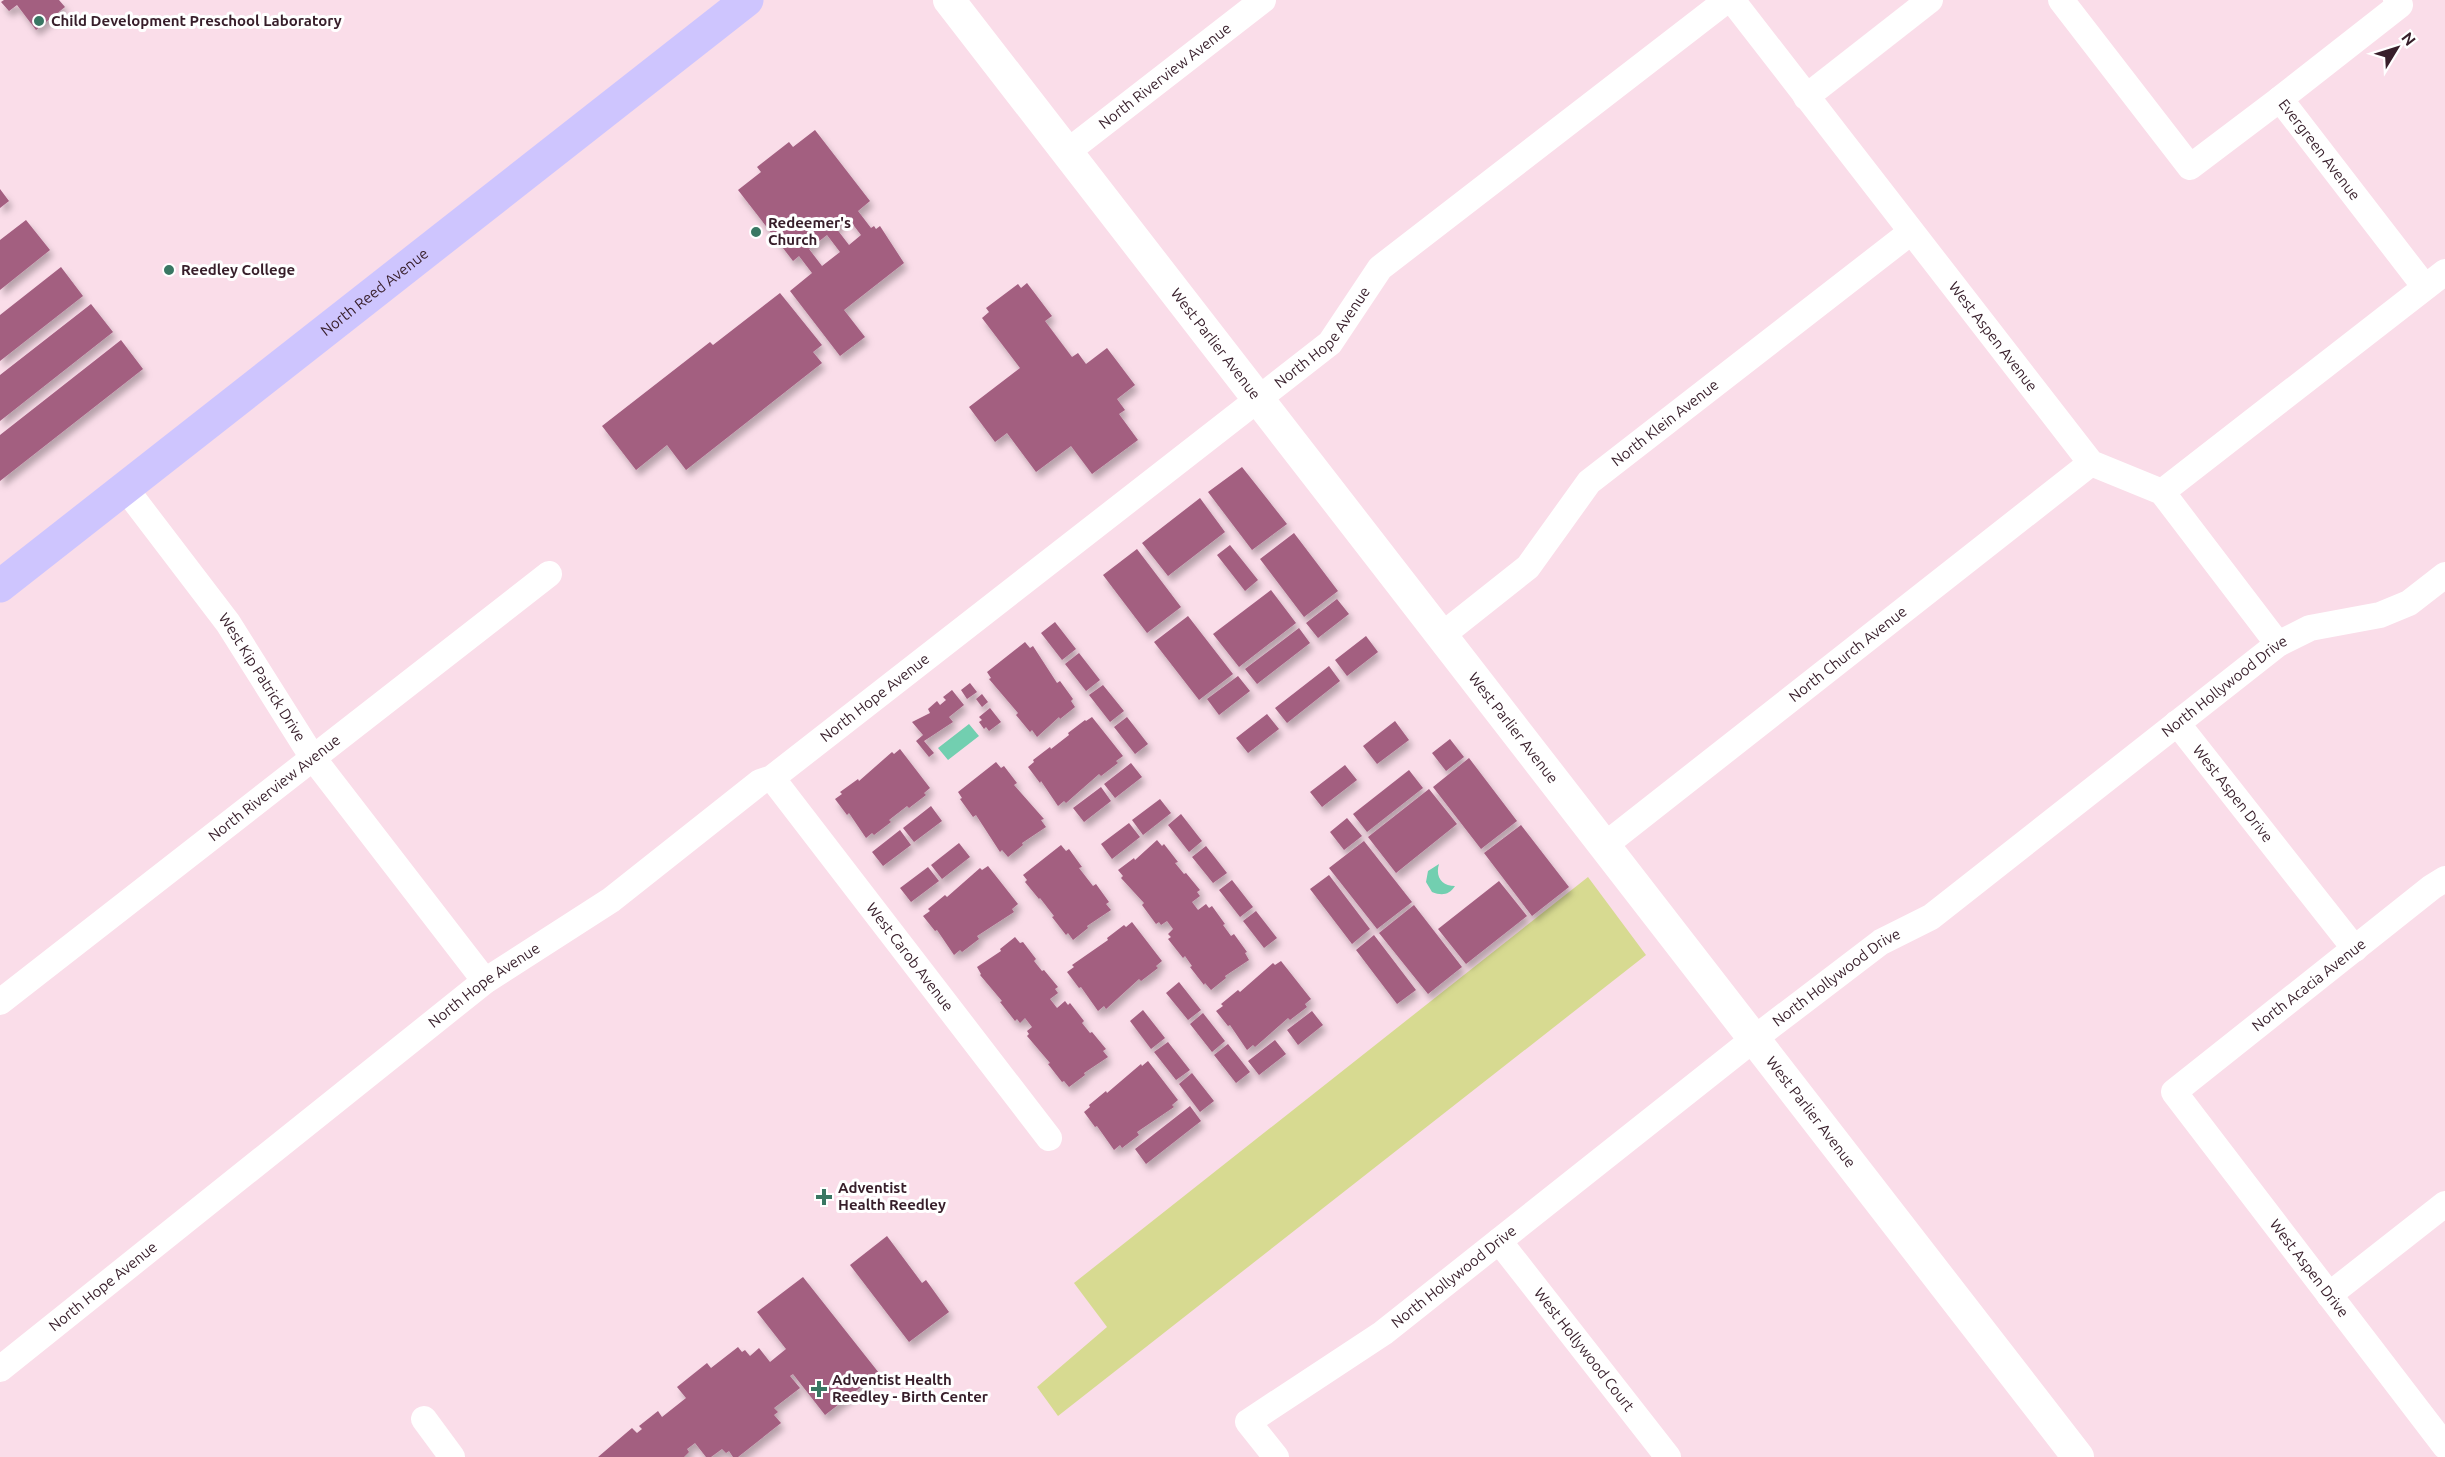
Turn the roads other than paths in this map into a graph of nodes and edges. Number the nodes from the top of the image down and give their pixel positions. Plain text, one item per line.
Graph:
1 (747, 0) edge
2 (949, 0) edge
3 (1263, 0) edge
4 (1727, 0) edge
5 (1732, 0) edge
6 (1930, 0) edge
7 (2061, 0) edge
8 (2396, 0) edge
9 (1806, 97) junction
10 (2280, 99) junction
11 (1067, 152) junction
12 (1911, 232) junction
13 (2435, 279) edge
14 (1257, 400) junction
15 (2091, 463) junction
16 (125, 488) junction
17 (2162, 492) junction
18 (549, 574) dead end
19 (2445, 575) edge
20 (0, 586) edge
21 (1441, 636) junction
22 (2278, 644) junction
23 (2177, 723) junction
24 (313, 758) junction
25 (772, 778) junction
26 (1605, 845) junction
27 (2445, 879) edge
28 (2355, 949) junction
29 (485, 981) junction
30 (0, 1002) edge
31 (1755, 1038) junction
32 (2174, 1092) joint
33 (1049, 1138) dead end
34 (2445, 1204) edge
35 (1499, 1241) junction
36 (2329, 1295) junction
37 (0, 1369) edge
38 (424, 1419) dead end
39 (2445, 1446) edge
40 (452, 1457) edge
41 (1276, 1457) edge
42 (1668, 1457) edge
43 (2078, 1457) edge

1 - 16 main road, North Reed Avenue
2 - 11 street, West Parlier Avenue
3 - 11 street, North Riverview Avenue
4 - 14 street, North Hope Avenue
5 - 9 street, West Aspen Avenue
6 - 9 street
7 - 10 street, Evergreen Avenue
8 - 10 street
9 - 12 street, West Aspen Avenue
10 - 13 street, Evergreen Avenue
11 - 14 street, West Parlier Avenue
12 - 15 street, West Aspen Avenue
12 - 21 street, North Klein Avenue
13 - 17 street
14 - 21 street, West Parlier Avenue
14 - 25 street, North Hope Avenue
15 - 17 street, West Aspen Avenue
15 - 26 street, North Church Avenue
16 - 20 main road, North Reed Avenue
16 - 24 street, West Kip Patrick Drive
17 - 22 street
18 - 24 street, North Riverview Avenue
19 - 22 street, North Hollywood Drive
21 - 26 street, West Parlier Avenue
22 - 23 street, North Hollywood Drive
23 - 28 street, West Aspen Drive
23 - 31 street, North Hollywood Drive
24 - 29 street, West Kip Patrick Drive
24 - 30 street, North Riverview Avenue
25 - 29 street, North Hope Avenue
25 - 33 street, West Carob Avenue
26 - 31 street, West Parlier Avenue
27 - 28 street, North Acacia Avenue
28 - 32 street, North Acacia Avenue
29 - 37 street, North Hope Avenue
31 - 35 street, North Hollywood Drive
31 - 43 street, West Parlier Avenue
32 - 36 street, West Aspen Drive
34 - 36 street
35 - 41 street, North Hollywood Drive
35 - 42 street, West Hollywood Court
36 - 39 street, West Aspen Drive
38 - 40 street

